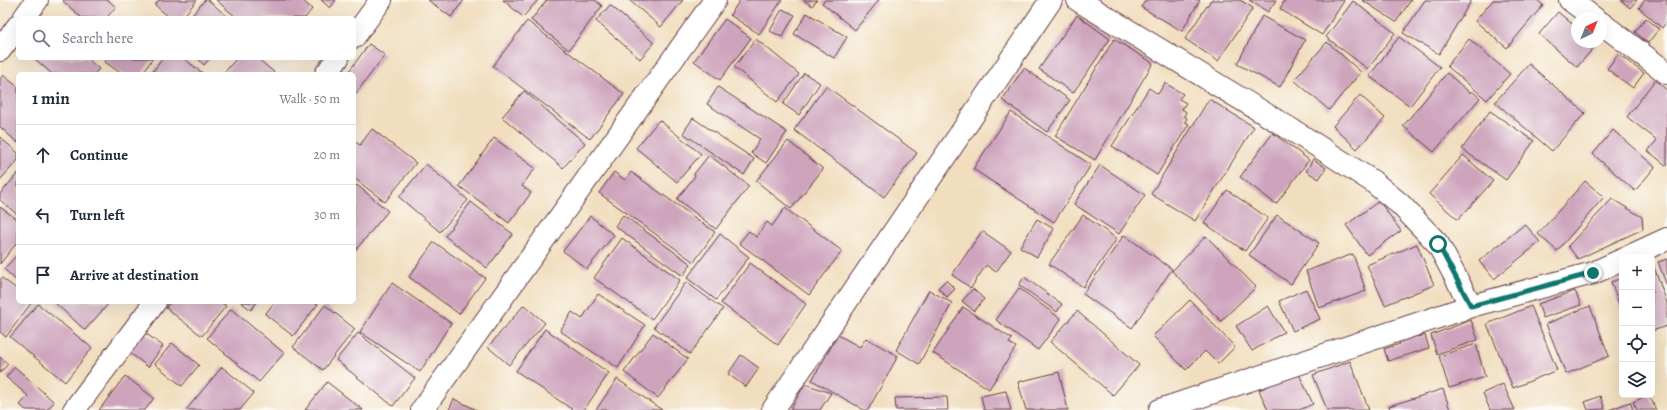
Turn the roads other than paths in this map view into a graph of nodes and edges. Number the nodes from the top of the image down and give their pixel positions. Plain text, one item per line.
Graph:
1 (37, 0) edge
2 (382, 0) edge
3 (715, 0) edge
4 (1051, 0) edge
5 (1078, 0) edge
6 (1570, 0) edge
7 (1586, 12) edge
8 (25, 16) edge
9 (1607, 27) edge
10 (16, 29) edge
11 (356, 34) edge
12 (0, 50) edge
13 (336, 60) edge
14 (1665, 68) edge
15 (328, 72) edge
16 (1667, 239) edge
17 (1634, 254) edge
18 (1619, 261) edge
19 (154, 304) edge
20 (1471, 306) junction
21 (74, 410) edge
22 (422, 410) edge
23 (773, 410) edge
24 (1160, 410) edge

1 - 8 street
2 - 11 street
3 - 22 street
4 - 23 street
5 - 20 street
6 - 7 street
9 - 14 street
10 - 12 street
13 - 15 street
16 - 17 street
18 - 20 street
19 - 21 street
20 - 24 street

